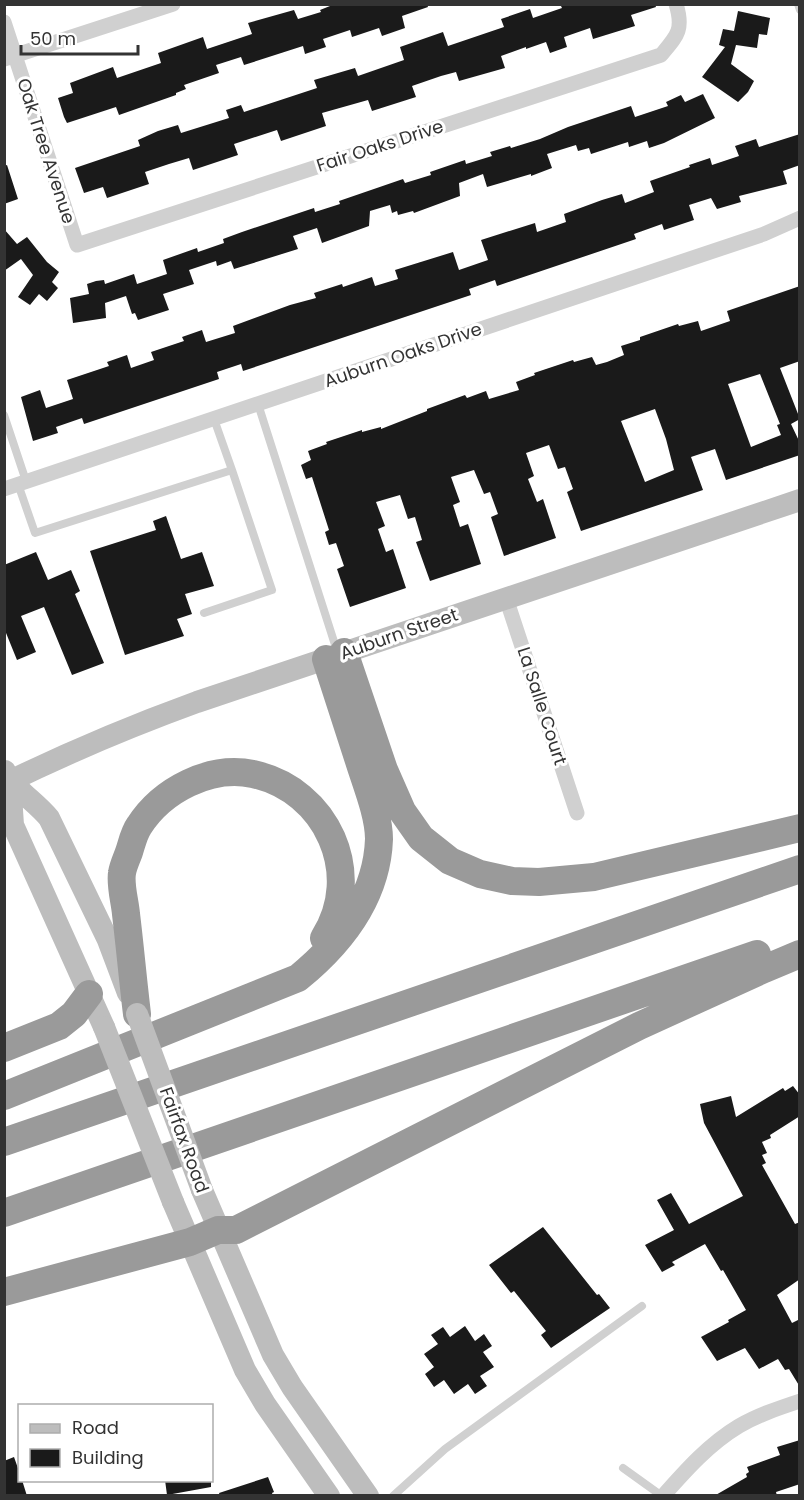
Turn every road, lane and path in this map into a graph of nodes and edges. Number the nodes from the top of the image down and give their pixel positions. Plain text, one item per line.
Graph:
1 (173, 4) edge
2 (676, 4) edge
3 (798, 4) edge
4 (800, 10) edge
5 (4, 22) edge
6 (10, 57) edge
7 (800, 218) edge
8 (77, 245) joint
9 (258, 404) junction
10 (4, 415) edge
11 (214, 419) junction
12 (232, 470) junction
13 (16, 485) edge
14 (800, 500) edge
15 (506, 598) junction
16 (204, 613) dead end
17 (336, 655) junction
18 (6, 779) edge
19 (577, 813) dead end
20 (800, 828) edge
21 (800, 869) edge
22 (800, 939) edge
23 (800, 954) edge
24 (90, 994) junction
25 (260, 994) junction
26 (137, 1014) junction
27 (4, 1048) edge
28 (4, 1096) edge
29 (4, 1142) edge
30 (4, 1213) edge
31 (218, 1230) junction
32 (189, 1242) junction
33 (4, 1292) edge
34 (642, 1306) dead end
35 (800, 1401) edge
36 (623, 1468) dead end
37 (329, 1496) edge
38 (368, 1496) edge
39 (393, 1496) edge
40 (662, 1496) edge

1 - 6 street
2 - 8 street, Fair Oaks Drive
3 - 4 lane
5 - 6 street, Oak Tree Avenue
6 - 8 street, Oak Tree Avenue
7 - 9 street, Auburn Oaks Drive
9 - 11 street, Auburn Oaks Drive
9 - 17 lane
10 - 13 lane
11 - 12 lane
11 - 13 street, Auburn Oaks Drive
12 - 13 lane
12 - 16 lane
14 - 15 main road, Auburn Street
15 - 17 main road, Auburn Street
15 - 19 street, La Salle Court
17 - 18 main road, Auburn Street
17 - 20 highway
17 - 25 highway
18 - 24 main road, Fairfax Road
18 - 26 main road, Fairfax Road
21 - 29 highway
22 - 30 highway
23 - 31 highway
24 - 27 highway
24 - 32 main road, Fairfax Road, bridge
25 - 26 highway
25 - 28 highway
26 - 31 main road, Fairfax Road, bridge
31 - 32 highway
31 - 38 main road, Fairfax Road
32 - 33 highway
32 - 37 main road, Fairfax Road
34 - 39 lane
35 - 40 street
36 - 40 lane

